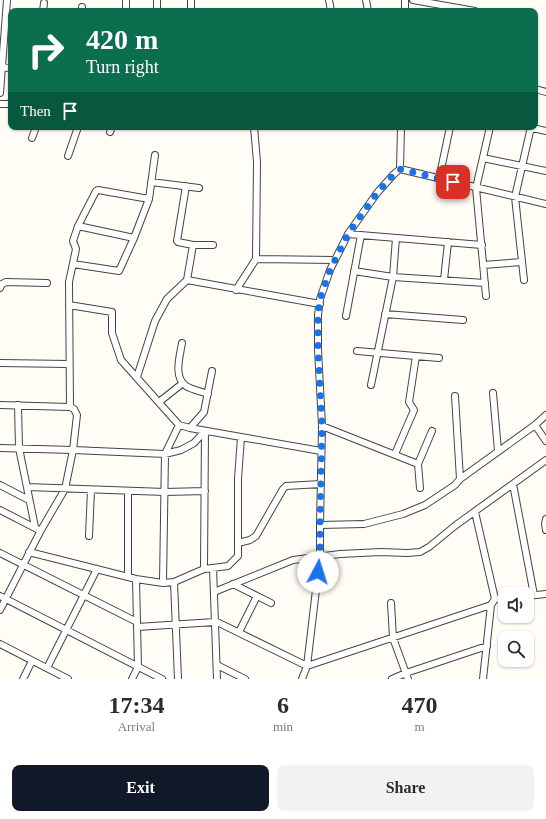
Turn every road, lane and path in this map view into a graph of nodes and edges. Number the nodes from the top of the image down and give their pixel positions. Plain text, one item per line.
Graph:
1 (6, 0) edge
2 (413, 0) edge
3 (44, 3) dead end
4 (43, 8) edge
5 (458, 8) edge
6 (1, 67) edge
7 (0, 94) edge
8 (35, 130) edge
9 (77, 130) edge
10 (254, 130) edge
11 (401, 130) edge
12 (449, 130) edge
13 (489, 130) edge
14 (529, 130) edge
15 (32, 138) dead end
16 (155, 155) dead end
17 (68, 156) dead end
18 (483, 158) junction
19 (522, 166) junction
20 (400, 169) junction
21 (546, 171) edge
22 (439, 179) junction
23 (151, 182) junction
24 (186, 186) junction
25 (199, 188) dead end
26 (476, 188) junction
27 (515, 197) junction
28 (149, 199) junction
29 (546, 204) edge
30 (78, 226) junction
31 (348, 234) junction
32 (361, 235) junction
33 (134, 238) junction
34 (396, 238) junction
35 (448, 242) junction
36 (193, 245) junction
37 (212, 245) dead end
38 (482, 245) junction
39 (256, 259) junction
40 (335, 260) junction
41 (522, 262) junction
42 (72, 264) junction
43 (483, 266) junction
44 (354, 271) junction
45 (393, 277) junction
46 (187, 280) junction
47 (444, 280) junction
48 (524, 280) dead end
49 (47, 282) dead end
50 (485, 283) junction
51 (0, 288) edge
52 (236, 290) junction
53 (486, 296) dead end
54 (320, 304) junction
55 (69, 305) junction
56 (386, 314) junction
57 (346, 316) dead end
58 (464, 320) dead end
59 (182, 344) dead end
60 (357, 351) dead end
61 (378, 353) junction
62 (416, 356) junction
63 (438, 358) dead end
64 (0, 363) edge
65 (69, 364) junction
66 (212, 371) dead end
67 (137, 377) junction
68 (183, 383) junction
69 (371, 386) dead end
70 (493, 393) dead end
71 (208, 394) junction
72 (455, 396) dead end
73 (159, 402) junction
74 (0, 405) edge
75 (18, 405) junction
76 (70, 407) junction
77 (546, 415) edge
78 (179, 425) junction
79 (535, 425) junction
80 (322, 426) junction
81 (190, 428) junction
82 (205, 431) junction
83 (432, 431) dead end
84 (241, 437) junction
85 (546, 441) edge
86 (0, 448) edge
87 (19, 448) junction
88 (72, 450) junction
89 (321, 451) junction
90 (498, 451) junction
91 (165, 454) junction
92 (396, 454) junction
93 (546, 460) edge
94 (418, 464) junction
95 (460, 479) junction
96 (321, 484) junction
97 (513, 484) junction
98 (0, 485) edge
99 (27, 487) junction
100 (420, 488) dead end
101 (65, 489) junction
102 (91, 490) junction
103 (128, 491) junction
104 (205, 491) junction
105 (164, 492) junction
106 (29, 500) junction
107 (0, 510) edge
108 (474, 512) junction
109 (546, 519) edge
110 (320, 524) junction
111 (38, 529) junction
112 (546, 530) edge
113 (89, 536) dead end
114 (238, 543) junction
115 (29, 552) junction
116 (0, 553) edge
117 (320, 556) junction
118 (23, 565) junction
119 (213, 568) junction
120 (97, 569) junction
121 (204, 570) junction
122 (128, 577) junction
123 (136, 579) junction
124 (174, 582) junction
125 (163, 583) junction
126 (233, 584) junction
127 (529, 587) edge
128 (214, 592) junction
129 (546, 594) edge
130 (83, 595) junction
131 (534, 595) edge
132 (257, 596) junction
133 (3, 598) edge
134 (495, 599) junction
135 (498, 599) edge
136 (271, 603) dead end
137 (390, 603) dead end
138 (491, 605) junction
139 (0, 610) edge
140 (215, 622) junction
141 (137, 624) junction
142 (175, 625) junction
143 (66, 630) junction
144 (239, 632) junction
145 (394, 638) junction
146 (0, 644) edge
147 (487, 646) junction
148 (32, 661) junction
149 (217, 665) junction
150 (307, 666) junction
151 (138, 667) junction
152 (47, 668) junction
153 (407, 676) edge
154 (23, 679) edge
155 (68, 679) edge
156 (132, 679) edge
157 (162, 679) edge
158 (178, 679) edge
159 (217, 679) edge
160 (245, 679) edge
161 (302, 679) edge
162 (392, 679) edge
163 (483, 679) edge

1 - 6 street
2 - 5 street
3 - 4 street
6 - 7 street
8 - 15 street
9 - 17 street
10 - 39 street
11 - 20 street
12 - 22 street
13 - 18 street
14 - 19 street
16 - 23 street
18 - 19 street
18 - 26 street
19 - 21 street
19 - 27 street
20 - 22 street
20 - 31 street
22 - 26 street
23 - 24 street
23 - 28 street
24 - 25 street
24 - 36 street
26 - 27 street
26 - 38 street
27 - 29 street
27 - 41 street
28 - 30 street
28 - 33 street
30 - 33 street
30 - 42 street
31 - 32 street
31 - 40 street
32 - 34 street
32 - 44 street
33 - 42 street
34 - 35 street
34 - 45 street
35 - 38 street
35 - 47 street
36 - 37 street
36 - 46 street
38 - 43 street
39 - 40 street
39 - 52 street
40 - 54 street
41 - 43 street
41 - 48 street
42 - 55 street
43 - 50 street
44 - 45 street
44 - 57 street
45 - 47 street
45 - 56 street
46 - 52 street
46 - 67 street
47 - 50 street
49 - 51 street
50 - 53 street
52 - 54 street
54 - 80 street
55 - 65 street
55 - 67 street
56 - 58 street
56 - 61 street
59 - 68 street
60 - 61 street
61 - 62 street
61 - 69 street
62 - 63 street
62 - 92 street
64 - 65 street
65 - 76 street
66 - 71 street
67 - 73 street
68 - 71 street
68 - 73 street
70 - 90 street
71 - 81 street
72 - 95 street
73 - 78 street
74 - 75 street
75 - 76 street
75 - 87 street
76 - 88 street
77 - 79 street
78 - 81 street
78 - 91 street
79 - 85 street
79 - 90 street
80 - 89 street
80 - 92 street
81 - 82 street
82 - 84 street
82 - 91 street
82 - 104 street
83 - 94 street
84 - 89 street
84 - 114 street
86 - 87 street
87 - 88 street
87 - 99 street
88 - 91 street
88 - 101 street
89 - 96 street
90 - 95 street
91 - 105 street
92 - 94 street
93 - 97 street
94 - 100 street
95 - 110 street
96 - 110 street
96 - 114 street
97 - 108 street
97 - 127 street
98 - 106 street
99 - 101 street
99 - 106 street
101 - 102 street
101 - 111 street
102 - 103 street
102 - 113 street
103 - 105 street
103 - 122 street
104 - 105 street
104 - 121 street
105 - 125 street
106 - 111 street
107 - 111 street
108 - 117 street
108 - 134 street
109 - 112 street
110 - 117 street
111 - 115 street
114 - 119 street
115 - 118 street
115 - 120 street
116 - 118 street
117 - 126 street
117 - 150 street
118 - 130 street
118 - 133 street
119 - 121 street
119 - 128 street
120 - 122 street
120 - 130 street
121 - 124 street
122 - 123 street
123 - 125 street
123 - 141 street
124 - 125 street
124 - 142 street
126 - 128 street
126 - 132 street
128 - 140 street
129 - 131 street
130 - 141 street
130 - 143 street
132 - 136 street
132 - 144 street
133 - 139 street
133 - 143 street
134 - 135 street
134 - 138 street
137 - 145 street
138 - 145 street
138 - 147 street
140 - 142 street
140 - 144 street
140 - 149 street
141 - 142 street
141 - 151 street
142 - 158 street
143 - 151 street
143 - 152 street
144 - 150 street
145 - 150 street
145 - 153 street
146 - 148 street
147 - 153 street
147 - 163 street
148 - 152 street
148 - 154 street
149 - 159 street
149 - 160 street
150 - 161 street
151 - 156 street
151 - 157 street
152 - 155 street
153 - 162 street

